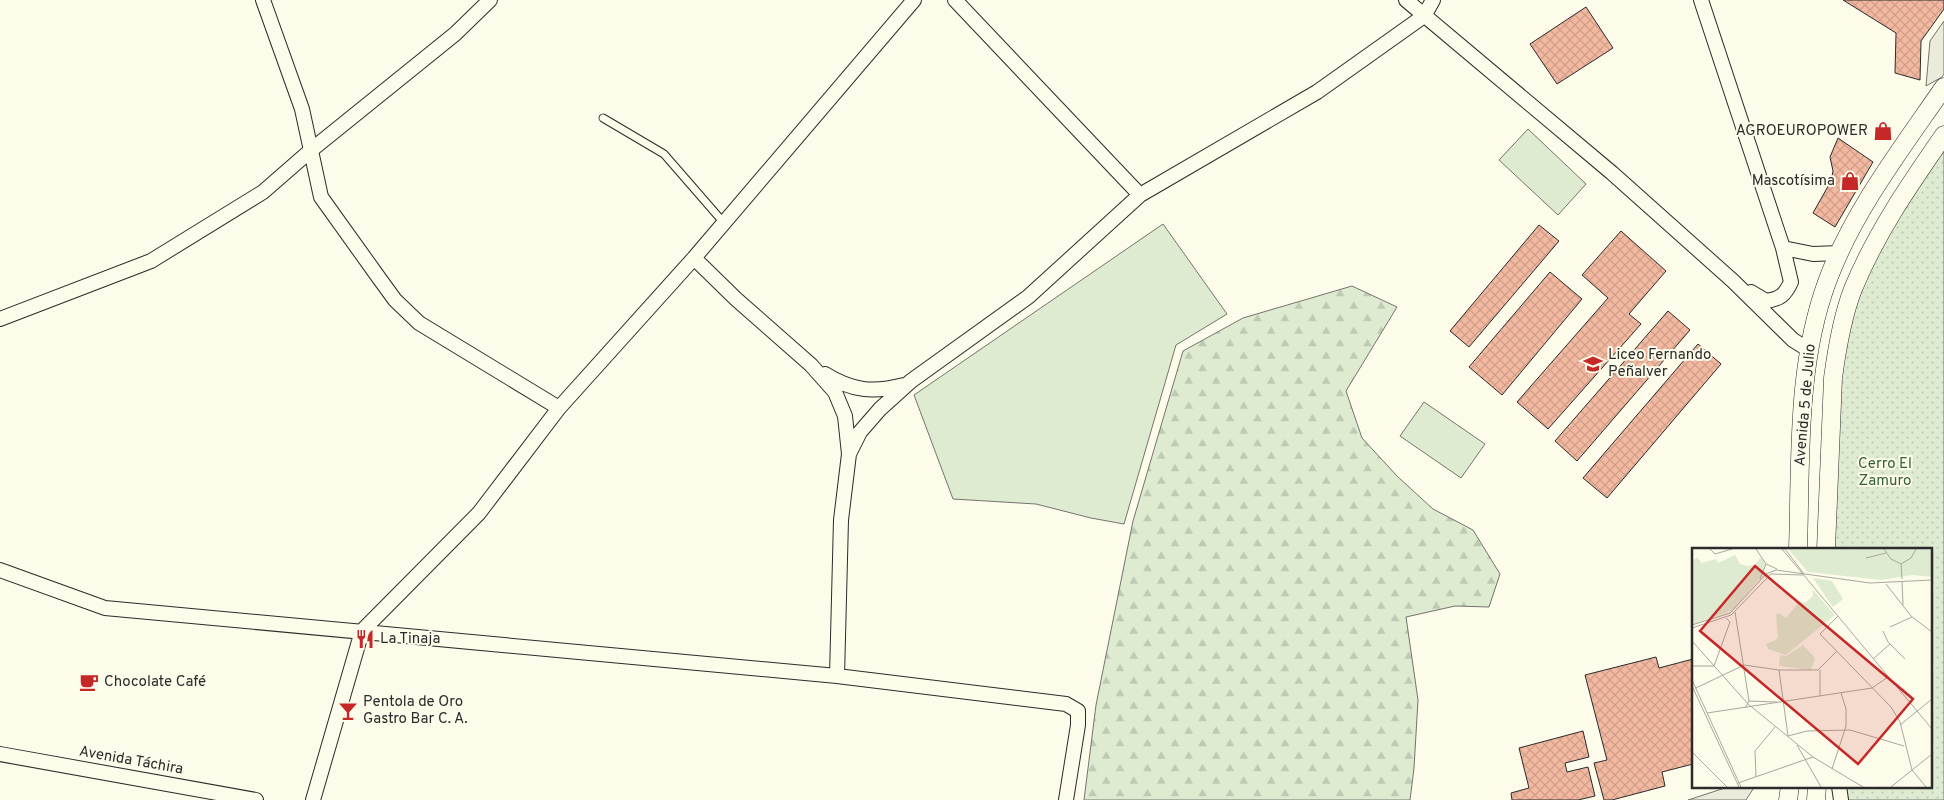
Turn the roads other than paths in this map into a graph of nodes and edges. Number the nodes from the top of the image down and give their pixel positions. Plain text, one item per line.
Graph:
1 (262, 0) edge
2 (490, 0) edge
3 (914, 0) edge
4 (955, 0) edge
5 (1406, 0) edge
6 (1433, 0) edge
7 (1701, 0) edge
8 (1424, 16) junction
9 (1944, 87) edge
10 (603, 118) dead end
11 (1944, 135) edge
12 (310, 151) junction
13 (1140, 195) junction
14 (724, 223) junction
15 (1783, 248) junction
16 (1840, 253) junction
17 (694, 258) junction
18 (1732, 280) junction
19 (0, 319) edge
20 (1809, 350) junction
21 (811, 365) junction
22 (907, 384) junction
23 (559, 408) junction
24 (849, 454) junction
25 (1798, 548) edge
26 (1826, 548) edge
27 (0, 570) edge
28 (362, 631) junction
29 (838, 676) junction
30 (0, 754) edge
31 (256, 800) edge
32 (313, 800) edge
33 (1066, 800) edge

1 - 12 street
2 - 12 street
3 - 14 street
4 - 13 street
5 - 8 street
6 - 8 street
7 - 15 street
8 - 13 street
8 - 18 street
9 - 16 street, Avenida 5 de Julio
10 - 14 lane
11 - 26 street, Avenida 5 de Julio
12 - 19 street
12 - 23 street
13 - 22 street
14 - 17 street
15 - 16 street
15 - 18 street
16 - 20 street, Avenida 5 de Julio
17 - 21 street
17 - 23 street
18 - 20 street
20 - 25 street, Avenida 5 de Julio
21 - 22 street
21 - 24 street
22 - 24 street
23 - 28 street
24 - 29 street
27 - 28 street
28 - 29 street
28 - 32 street
29 - 33 street
30 - 31 street, Avenida Táchira

